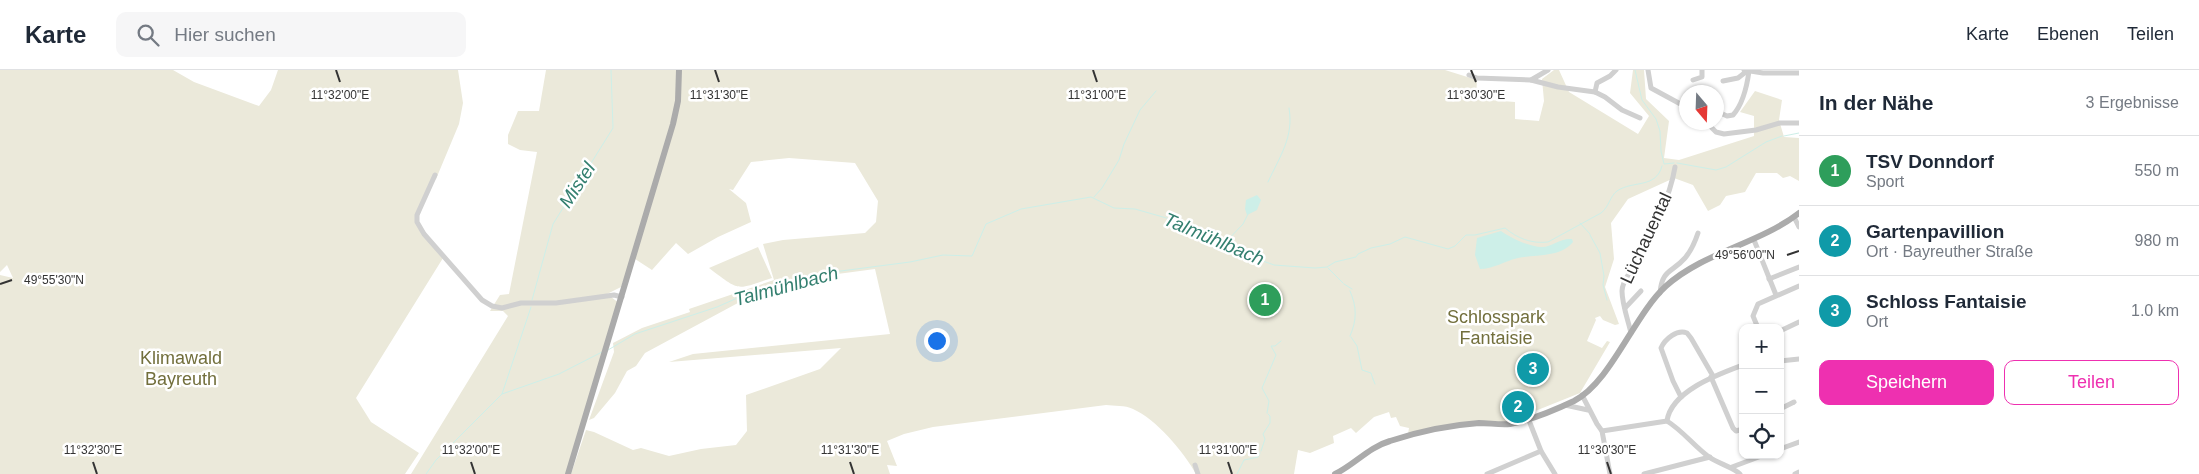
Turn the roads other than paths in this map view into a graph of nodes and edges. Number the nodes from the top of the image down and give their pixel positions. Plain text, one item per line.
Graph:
1 (679, 70) edge
2 (1548, 70) edge
3 (1616, 70) edge
4 (1648, 70) edge
5 (1702, 70) edge
6 (1746, 71) edge
7 (1799, 73) edge
8 (1469, 75) dead end
9 (1531, 80) junction
10 (1693, 80) dead end
11 (1723, 81) dead end
12 (1594, 92) junction
13 (1679, 103) edge
14 (1724, 115) edge
15 (1640, 118) dead end
16 (1799, 123) edge
17 (1714, 130) edge
18 (1675, 167) dead end
19 (435, 176) dead end
20 (1796, 215) edge
21 (1799, 227) edge
22 (1698, 233) dead end
23 (1754, 240) junction
24 (1799, 266) edge
25 (1770, 279) junction
26 (1799, 286) edge
27 (1640, 291) dead end
28 (1660, 293) junction
29 (1776, 295) junction
30 (622, 297) junction
31 (1625, 308) junction
32 (1799, 322) edge
33 (1756, 324) edge
34 (1784, 329) edge
35 (1631, 333) junction
36 (1799, 359) edge
37 (1784, 361) edge
38 (1739, 367) edge
39 (1712, 377) junction
40 (1682, 396) junction
41 (1579, 397) junction
42 (1794, 402) dead end
43 (1566, 405) junction
44 (1580, 407) junction
45 (1784, 407) edge
46 (1588, 410) junction
47 (1528, 418) junction
48 (1667, 420) junction
49 (1739, 430) edge
50 (1602, 431) junction
51 (1799, 442) edge
52 (1784, 448) edge
53 (1541, 451) junction
54 (1710, 457) junction
55 (1753, 459) edge
56 (1195, 465) dead end
57 (1732, 467) junction
58 (1501, 469) junction
59 (1799, 472) edge
60 (568, 474) edge
61 (1198, 474) edge
62 (1337, 474) edge
63 (1487, 474) edge
64 (1505, 474) edge
65 (1555, 474) edge
66 (1610, 474) edge
67 (1644, 474) edge
68 (1740, 474) edge
69 (1795, 474) edge

1 - 30 main road
2 - 9 street
3 - 12 street
4 - 13 street
5 - 10 street
6 - 7 street
6 - 11 street
6 - 14 street
8 - 9 street
9 - 12 street
12 - 15 street
16 - 17 street
18 - 31 street, Lüchauental
19 - 30 street
20 - 21 street
20 - 23 main road
22 - 28 street
23 - 25 street
23 - 28 main road
24 - 25 street
25 - 29 street
26 - 29 street
27 - 31 street, Lüchauental
28 - 35 main road
29 - 33 street
30 - 60 main road
31 - 35 street, Lüchauental
32 - 34 street
35 - 41 main road
36 - 37 street
38 - 39 street
39 - 40 street
39 - 40 street
39 - 49 street
40 - 48 street
41 - 43 main road
41 - 44 street
41 - 46 street
42 - 45 street
43 - 44 street
43 - 47 main road
44 - 46 street
46 - 50 street
47 - 53 street
47 - 62 main road
48 - 50 street
48 - 54 street
50 - 66 street
51 - 52 street
53 - 58 street
53 - 65 street
54 - 57 street
54 - 67 street
55 - 57 street
56 - 61 street
57 - 68 street
58 - 63 street
58 - 64 street
59 - 69 street

